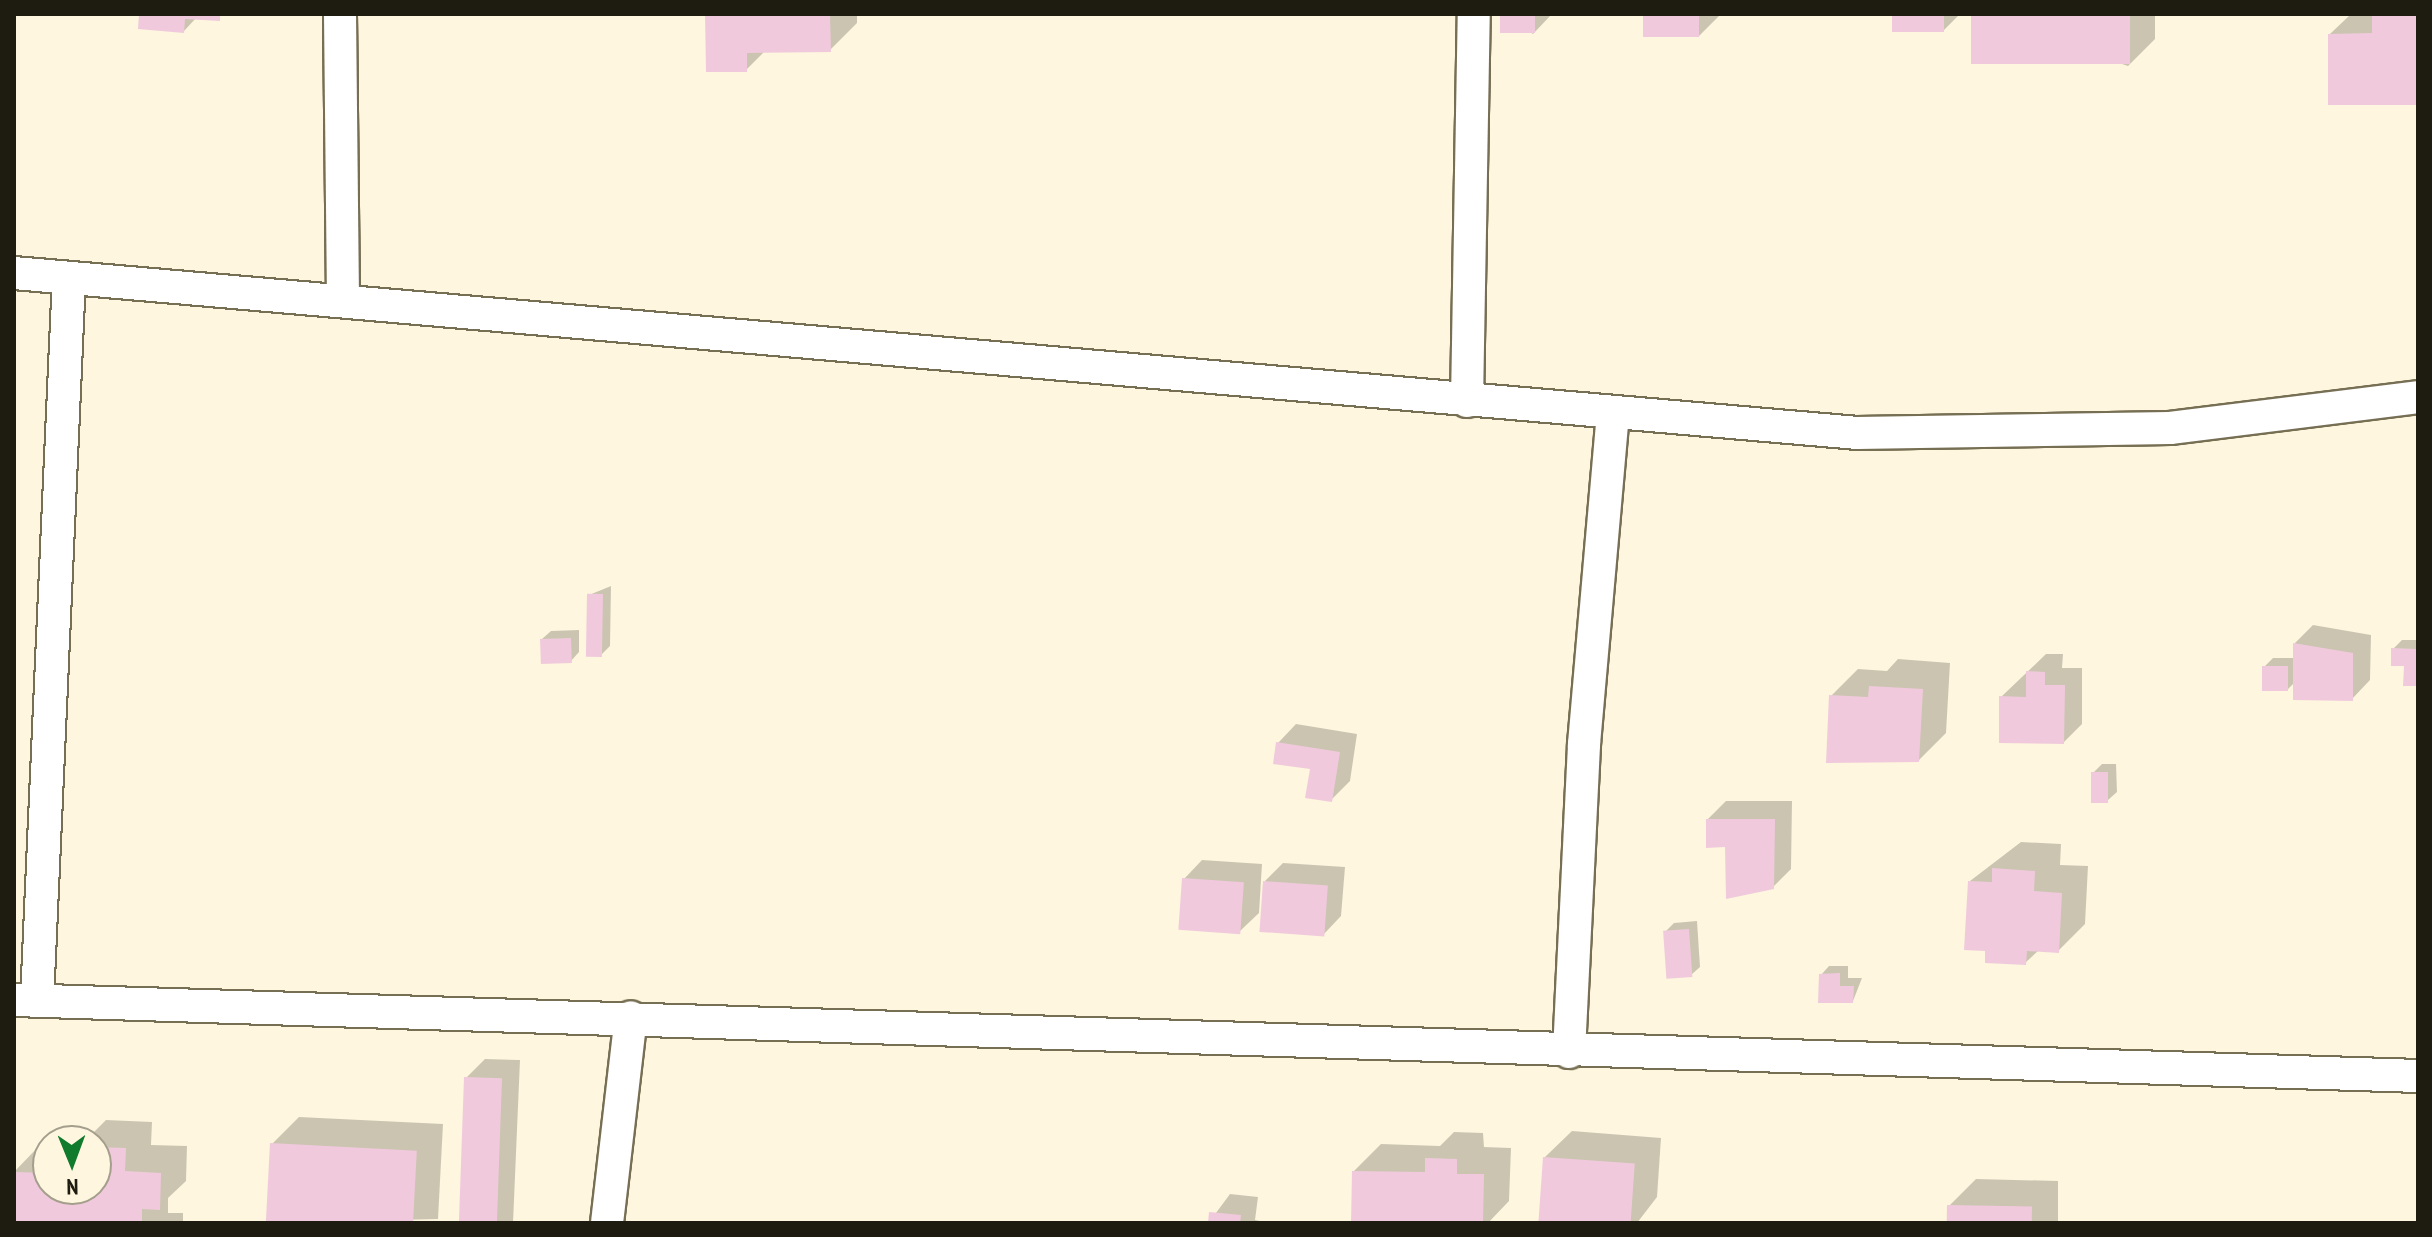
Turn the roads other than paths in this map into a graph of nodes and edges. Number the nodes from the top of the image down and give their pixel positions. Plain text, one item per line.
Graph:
1 (340, 14) edge
2 (1474, 14) edge
3 (14, 273) edge
4 (69, 278) junction
5 (343, 300) junction
6 (2418, 397) edge
7 (1467, 401) junction
8 (1613, 415) junction
9 (26, 1000) edge
10 (631, 1017) junction
11 (1569, 1052) junction
12 (2418, 1076) edge
13 (607, 1223) edge

1 - 5 street
2 - 7 street
3 - 4 street
4 - 5 street
4 - 9 street
5 - 7 street
6 - 8 street
7 - 8 street
8 - 11 street
9 - 10 street
10 - 11 street
10 - 13 street
11 - 12 street

